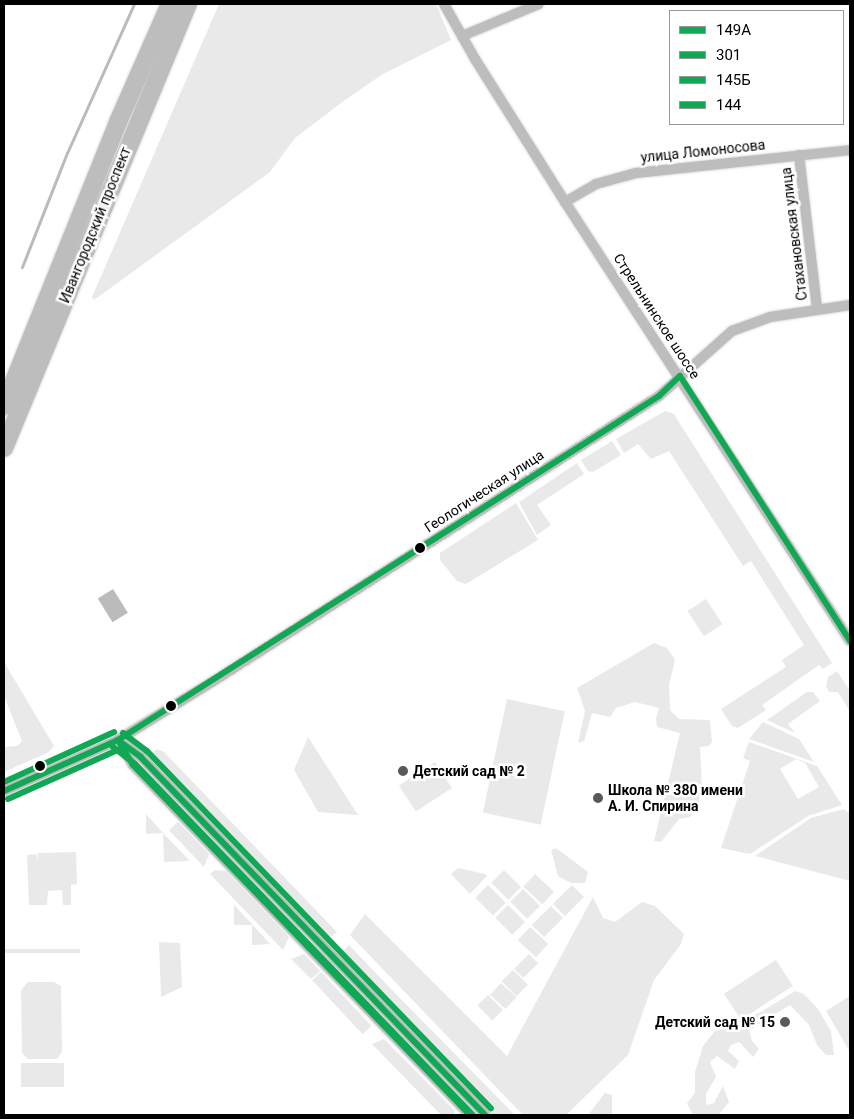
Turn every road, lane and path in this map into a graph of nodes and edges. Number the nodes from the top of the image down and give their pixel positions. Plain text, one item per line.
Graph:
1 (170, 4) edge
2 (188, 4) edge
3 (444, 4) edge
4 (539, 4) edge
5 (462, 36) junction
6 (850, 150) edge
7 (799, 155) junction
8 (565, 202) junction
9 (850, 305) edge
10 (817, 309) junction
11 (680, 376) junction
12 (4, 406) edge
13 (4, 448) edge
14 (850, 641) edge
15 (118, 740) junction
16 (4, 791) edge
17 (470, 1115) edge
18 (485, 1115) edge

1 - 12 highway, Ивангородский проспект
2 - 13 highway, Ивангородский проспект
3 - 5 street, Стрельнинское шоссе
4 - 5 street
5 - 8 street, Стрельнинское шоссе
6 - 7 street, улица Ломоносова
7 - 8 street, улица Ломоносова
7 - 10 street, Стахановская улица
8 - 11 street, Стрельнинское шоссе
9 - 10 street, Геологическая улица
10 - 11 street, Геологическая улица
11 - 14 street, Стрельнинское шоссе
11 - 15 street, Геологическая улица
15 - 16 street, Геологическая улица
15 - 17 street
15 - 18 street

